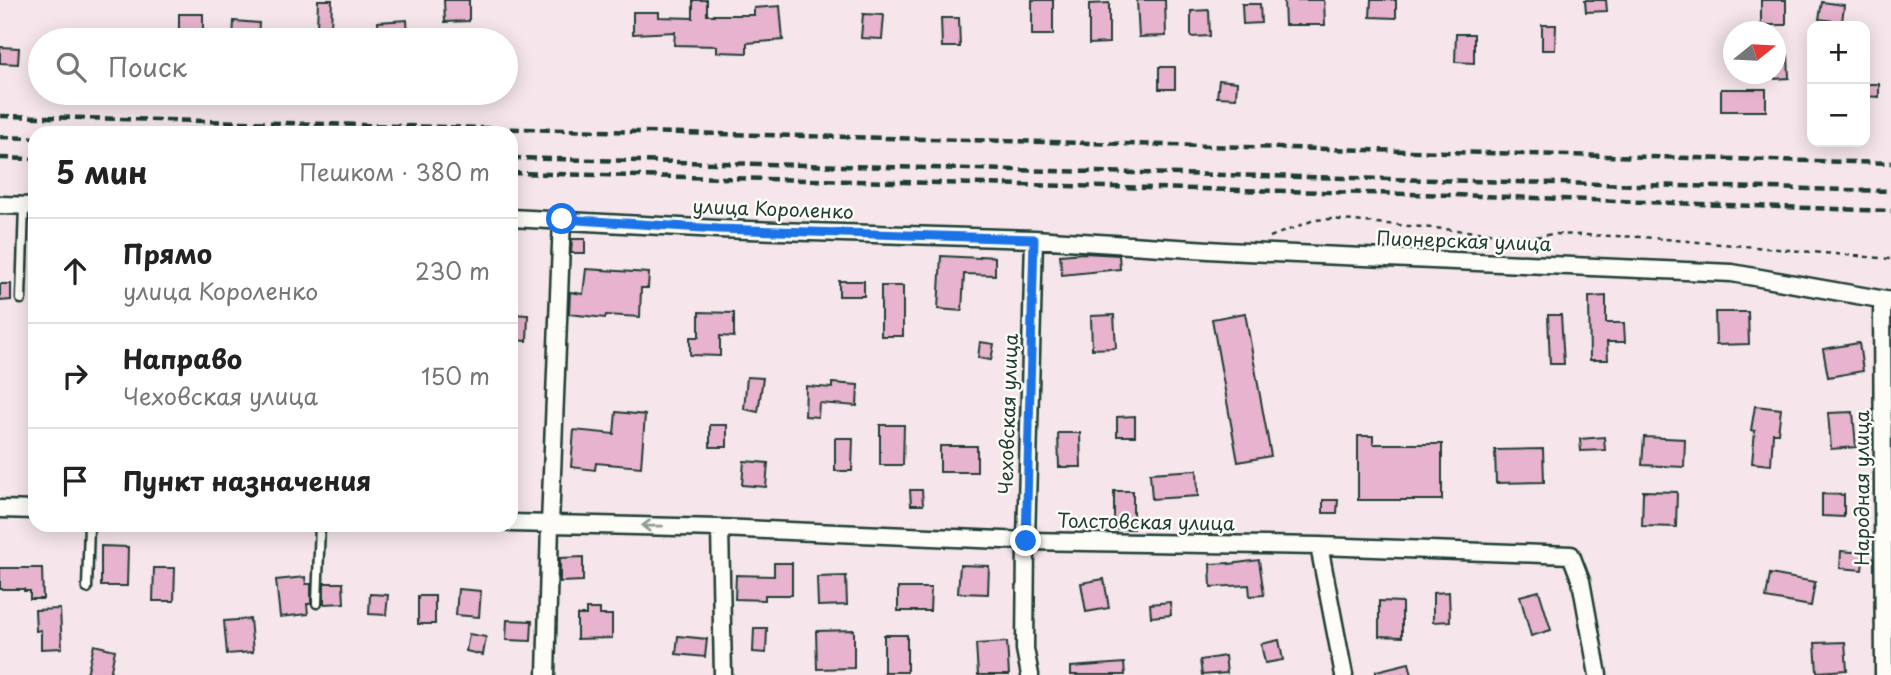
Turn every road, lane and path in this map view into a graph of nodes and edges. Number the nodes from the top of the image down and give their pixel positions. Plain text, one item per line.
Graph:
1 (0, 205) edge
2 (28, 206) edge
3 (28, 218) edge
4 (518, 218) edge
5 (562, 219) junction
6 (1269, 238) dead end
7 (1034, 239) junction
8 (1891, 259) edge
9 (21, 299) dead end
10 (1886, 301) edge
11 (0, 509) edge
12 (28, 510) edge
13 (518, 523) edge
14 (550, 524) junction
15 (720, 528) junction
16 (89, 532) edge
17 (320, 532) edge
18 (1026, 541) junction
19 (1319, 546) junction
20 (87, 588) dead end
21 (317, 603) dead end
22 (546, 675) edge
23 (723, 675) edge
24 (1030, 675) edge
25 (1344, 675) edge
26 (1598, 675) edge
27 (1884, 675) edge

1 - 2 street
3 - 9 lane
4 - 5 street, улица Короленко
5 - 7 street, улица Короленко
5 - 14 street
6 - 8 path
7 - 10 street, Пионерская улица
7 - 18 street, Чеховская улица
10 - 27 street, Народная улица
11 - 12 street
13 - 14 street, Толстовская улица
15 -> 14 street, Толстовская улица
14 - 22 street
15 - 18 street, Толстовская улица
15 - 23 street
16 - 20 lane
17 - 21 lane
18 - 19 street, Толстовская улица
18 - 24 street, Чеховская улица
19 - 25 street
19 - 26 street, Толстовская улица

